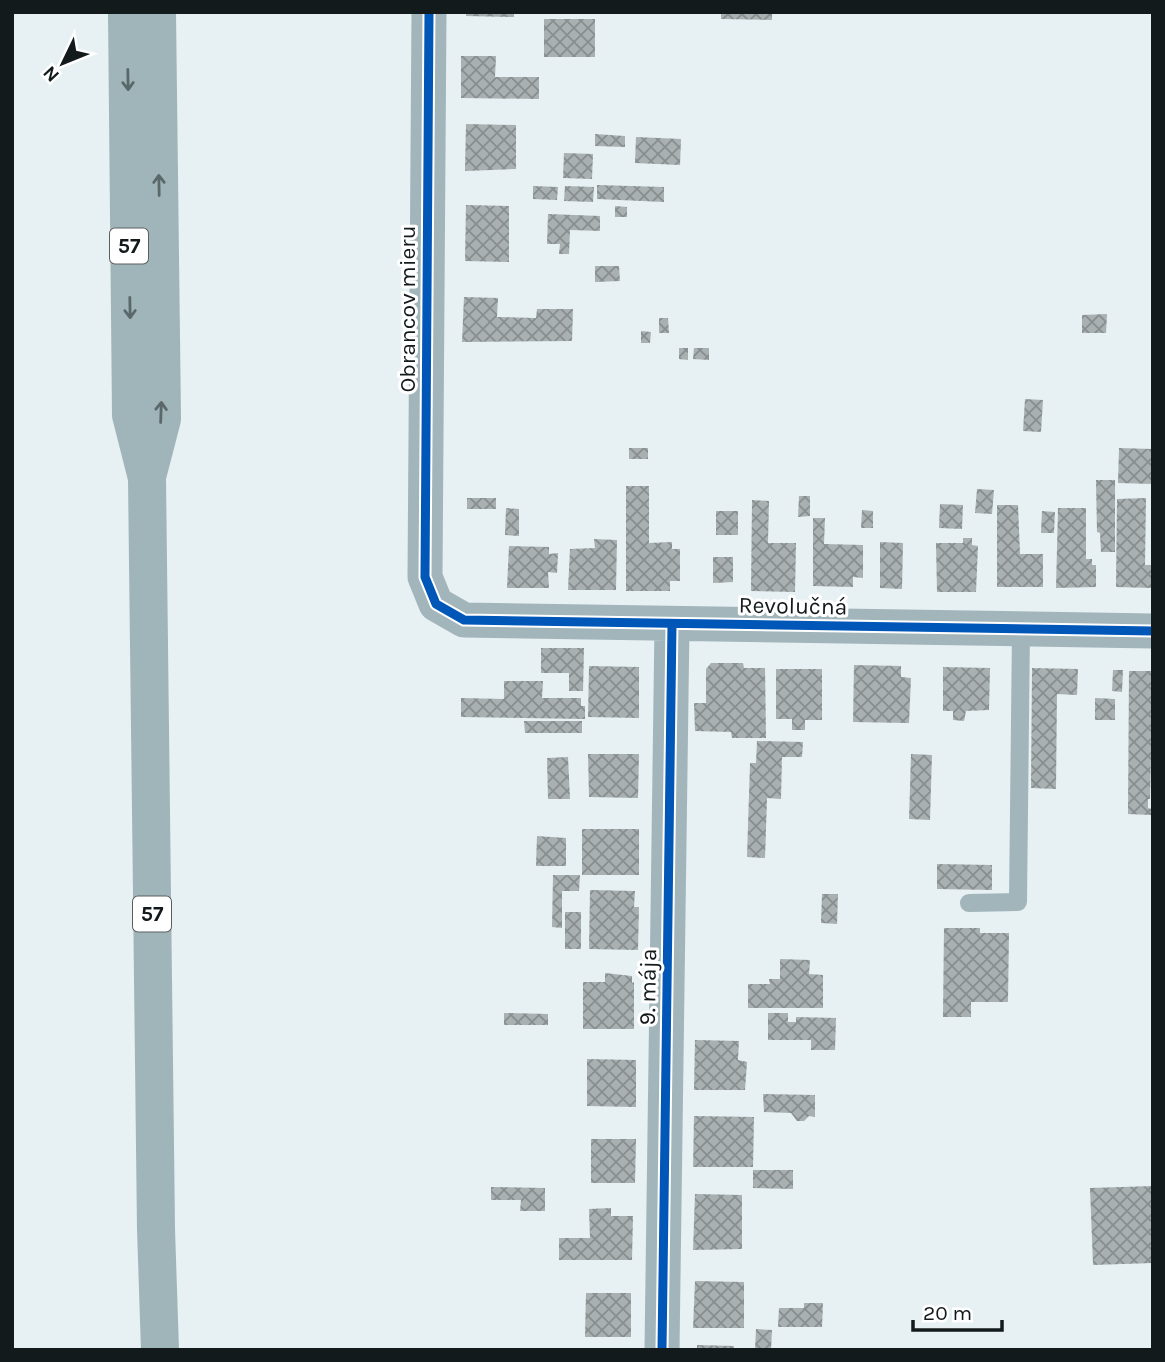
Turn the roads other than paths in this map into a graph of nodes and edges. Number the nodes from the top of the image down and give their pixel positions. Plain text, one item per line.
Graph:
1 (127, 12) edge
2 (158, 12) edge
3 (429, 12) edge
4 (146, 478) junction
5 (436, 604) joint
6 (672, 624) junction
7 (1021, 629) junction
8 (1153, 631) edge
9 (968, 903) dead end
10 (160, 1350) edge
11 (662, 1350) edge

1 -> 4 main road, 57
4 -> 2 main road, 57
3 - 5 street, Obrancov mieru
4 - 10 main road, 57
5 - 6 street, Revolučná
6 - 7 street, Revolučná
6 - 11 street, 9. mája
7 - 8 street, Revolučná
7 - 9 lane

